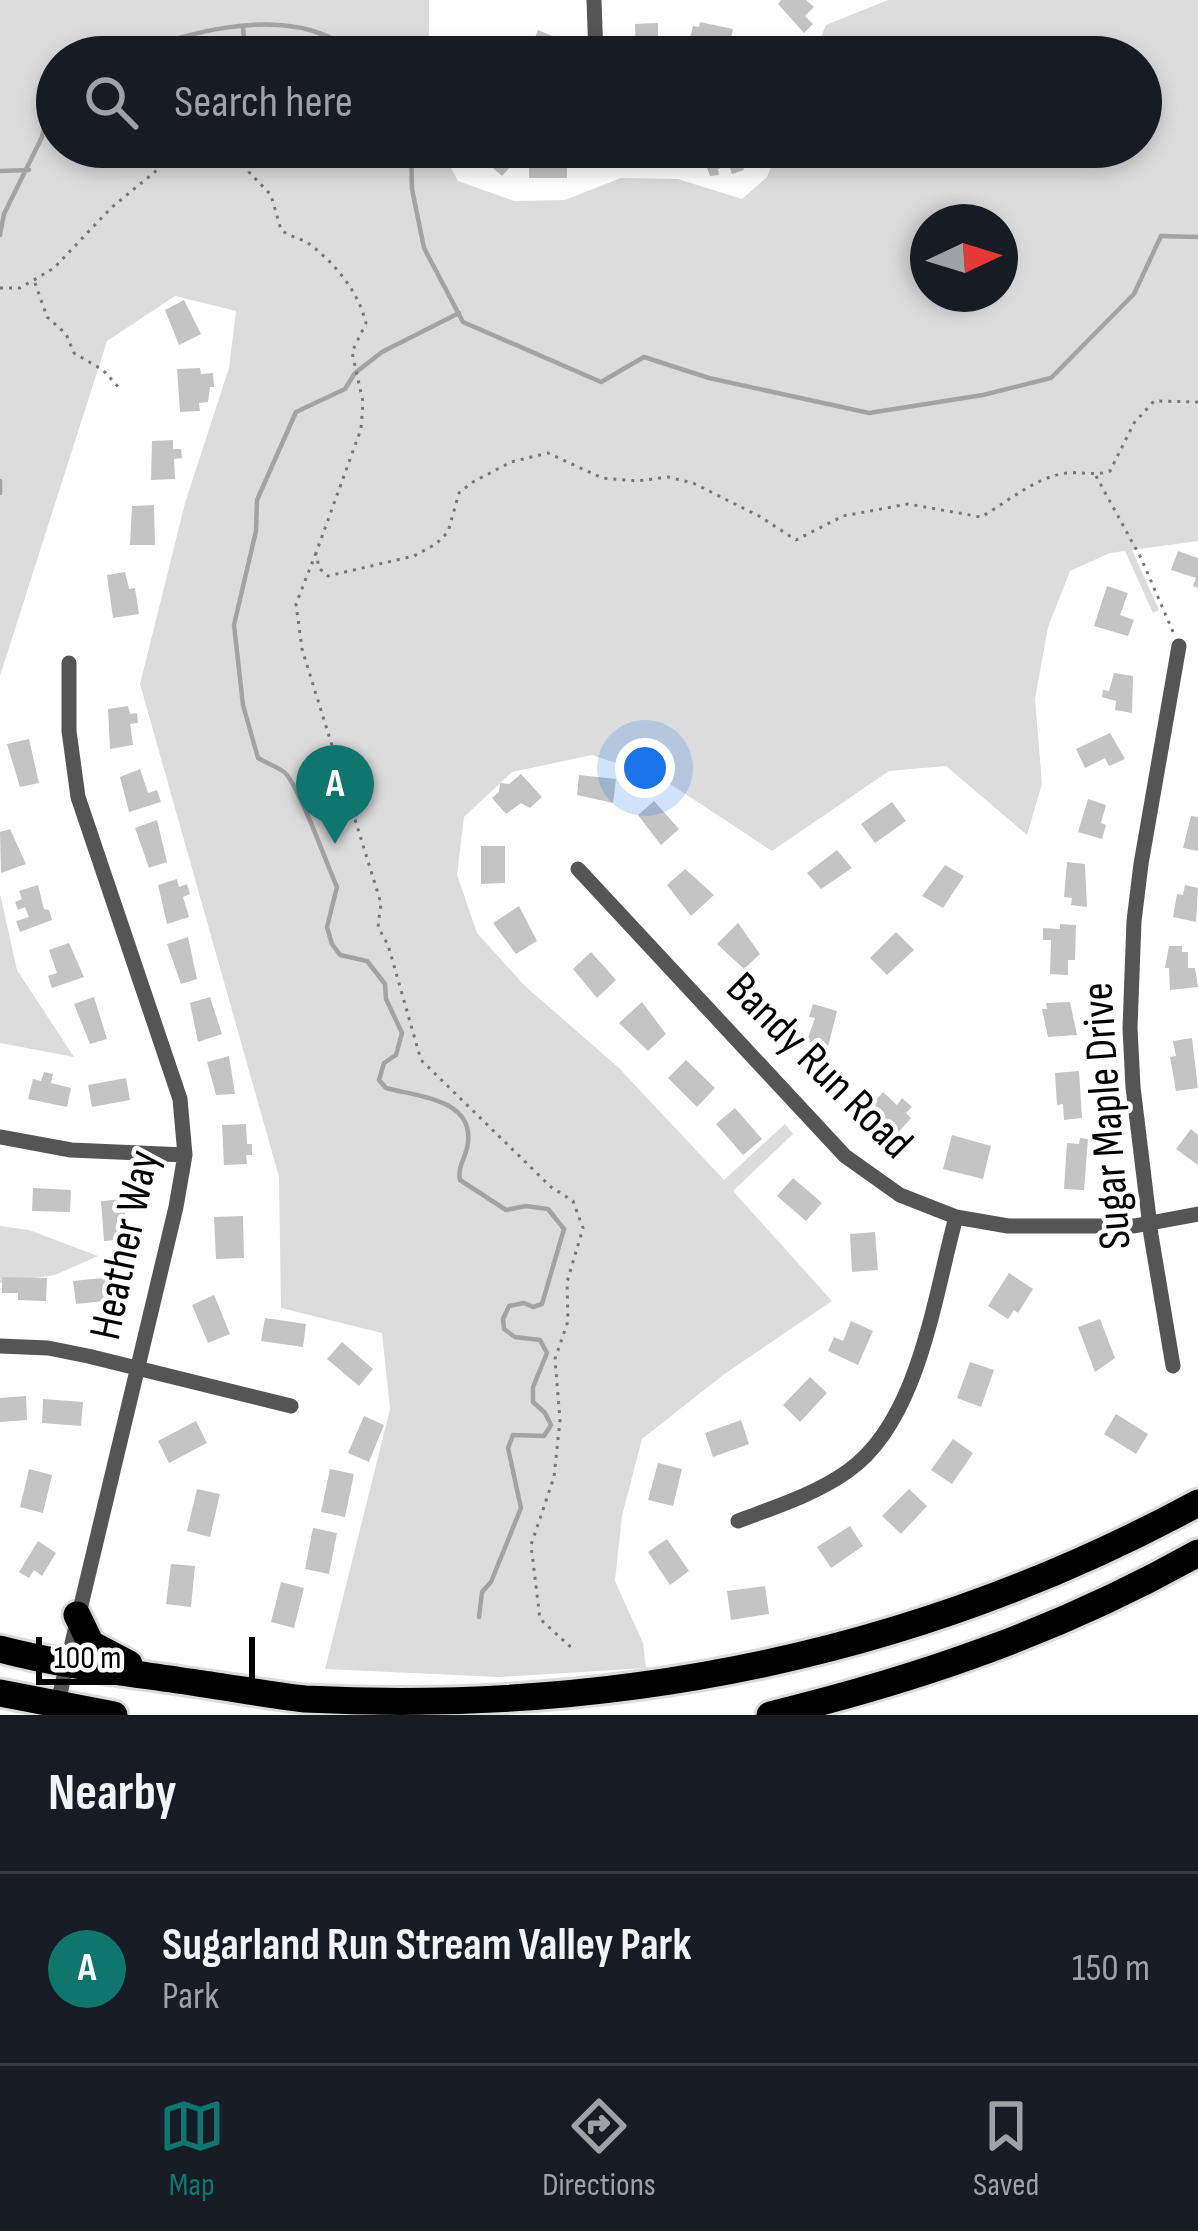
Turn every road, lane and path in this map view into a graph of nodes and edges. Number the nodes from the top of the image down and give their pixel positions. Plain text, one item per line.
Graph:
1 (594, 0) edge
2 (595, 36) edge
3 (160, 168) edge
4 (247, 168) edge
5 (35, 283) junction
6 (2, 288) edge
7 (120, 389) dead end
8 (1198, 402) edge
9 (1095, 475) junction
10 (316, 553) junction
11 (1179, 646) joint
12 (69, 663) dead end
13 (578, 869) dead end
14 (0, 1137) edge
15 (185, 1156) junction
16 (1198, 1214) edge
17 (956, 1217) junction
18 (1151, 1224) junction
19 (0, 1346) edge
20 (1173, 1366) dead end
21 (136, 1369) junction
22 (290, 1406) dead end
23 (1198, 1503) edge
24 (738, 1521) dead end
25 (1198, 1553) edge
26 (77, 1615) junction
27 (0, 1649) edge
28 (575, 1651) dead end
29 (67, 1663) junction
30 (148, 1676) junction
31 (0, 1693) edge
32 (57, 1706) junction
33 (114, 1715) edge
34 (770, 1715) edge

1 - 2 street
3 - 5 path
4 - 10 path
5 - 6 path
5 - 7 path
8 - 9 path
9 - 10 path
9 - 11 path
10 - 28 path
11 - 18 street, Sugar Maple Drive
12 - 15 street, Heather Way
13 - 17 street, Bandy Run Road
14 - 15 street
15 - 21 street, Heather Way
16 - 18 street, Bandy Run Road
17 - 18 street, Bandy Run Road
17 - 24 street
18 - 20 street, Sugar Maple Drive
19 - 21 street
21 - 22 street
21 - 26 street, Heather Way
23 - 30 highway
25 - 34 highway
26 - 29 street, Heather Way
26 - 30 highway
27 - 29 highway
29 - 30 highway
29 - 32 street, Heather Way
31 - 32 highway
32 - 33 highway

